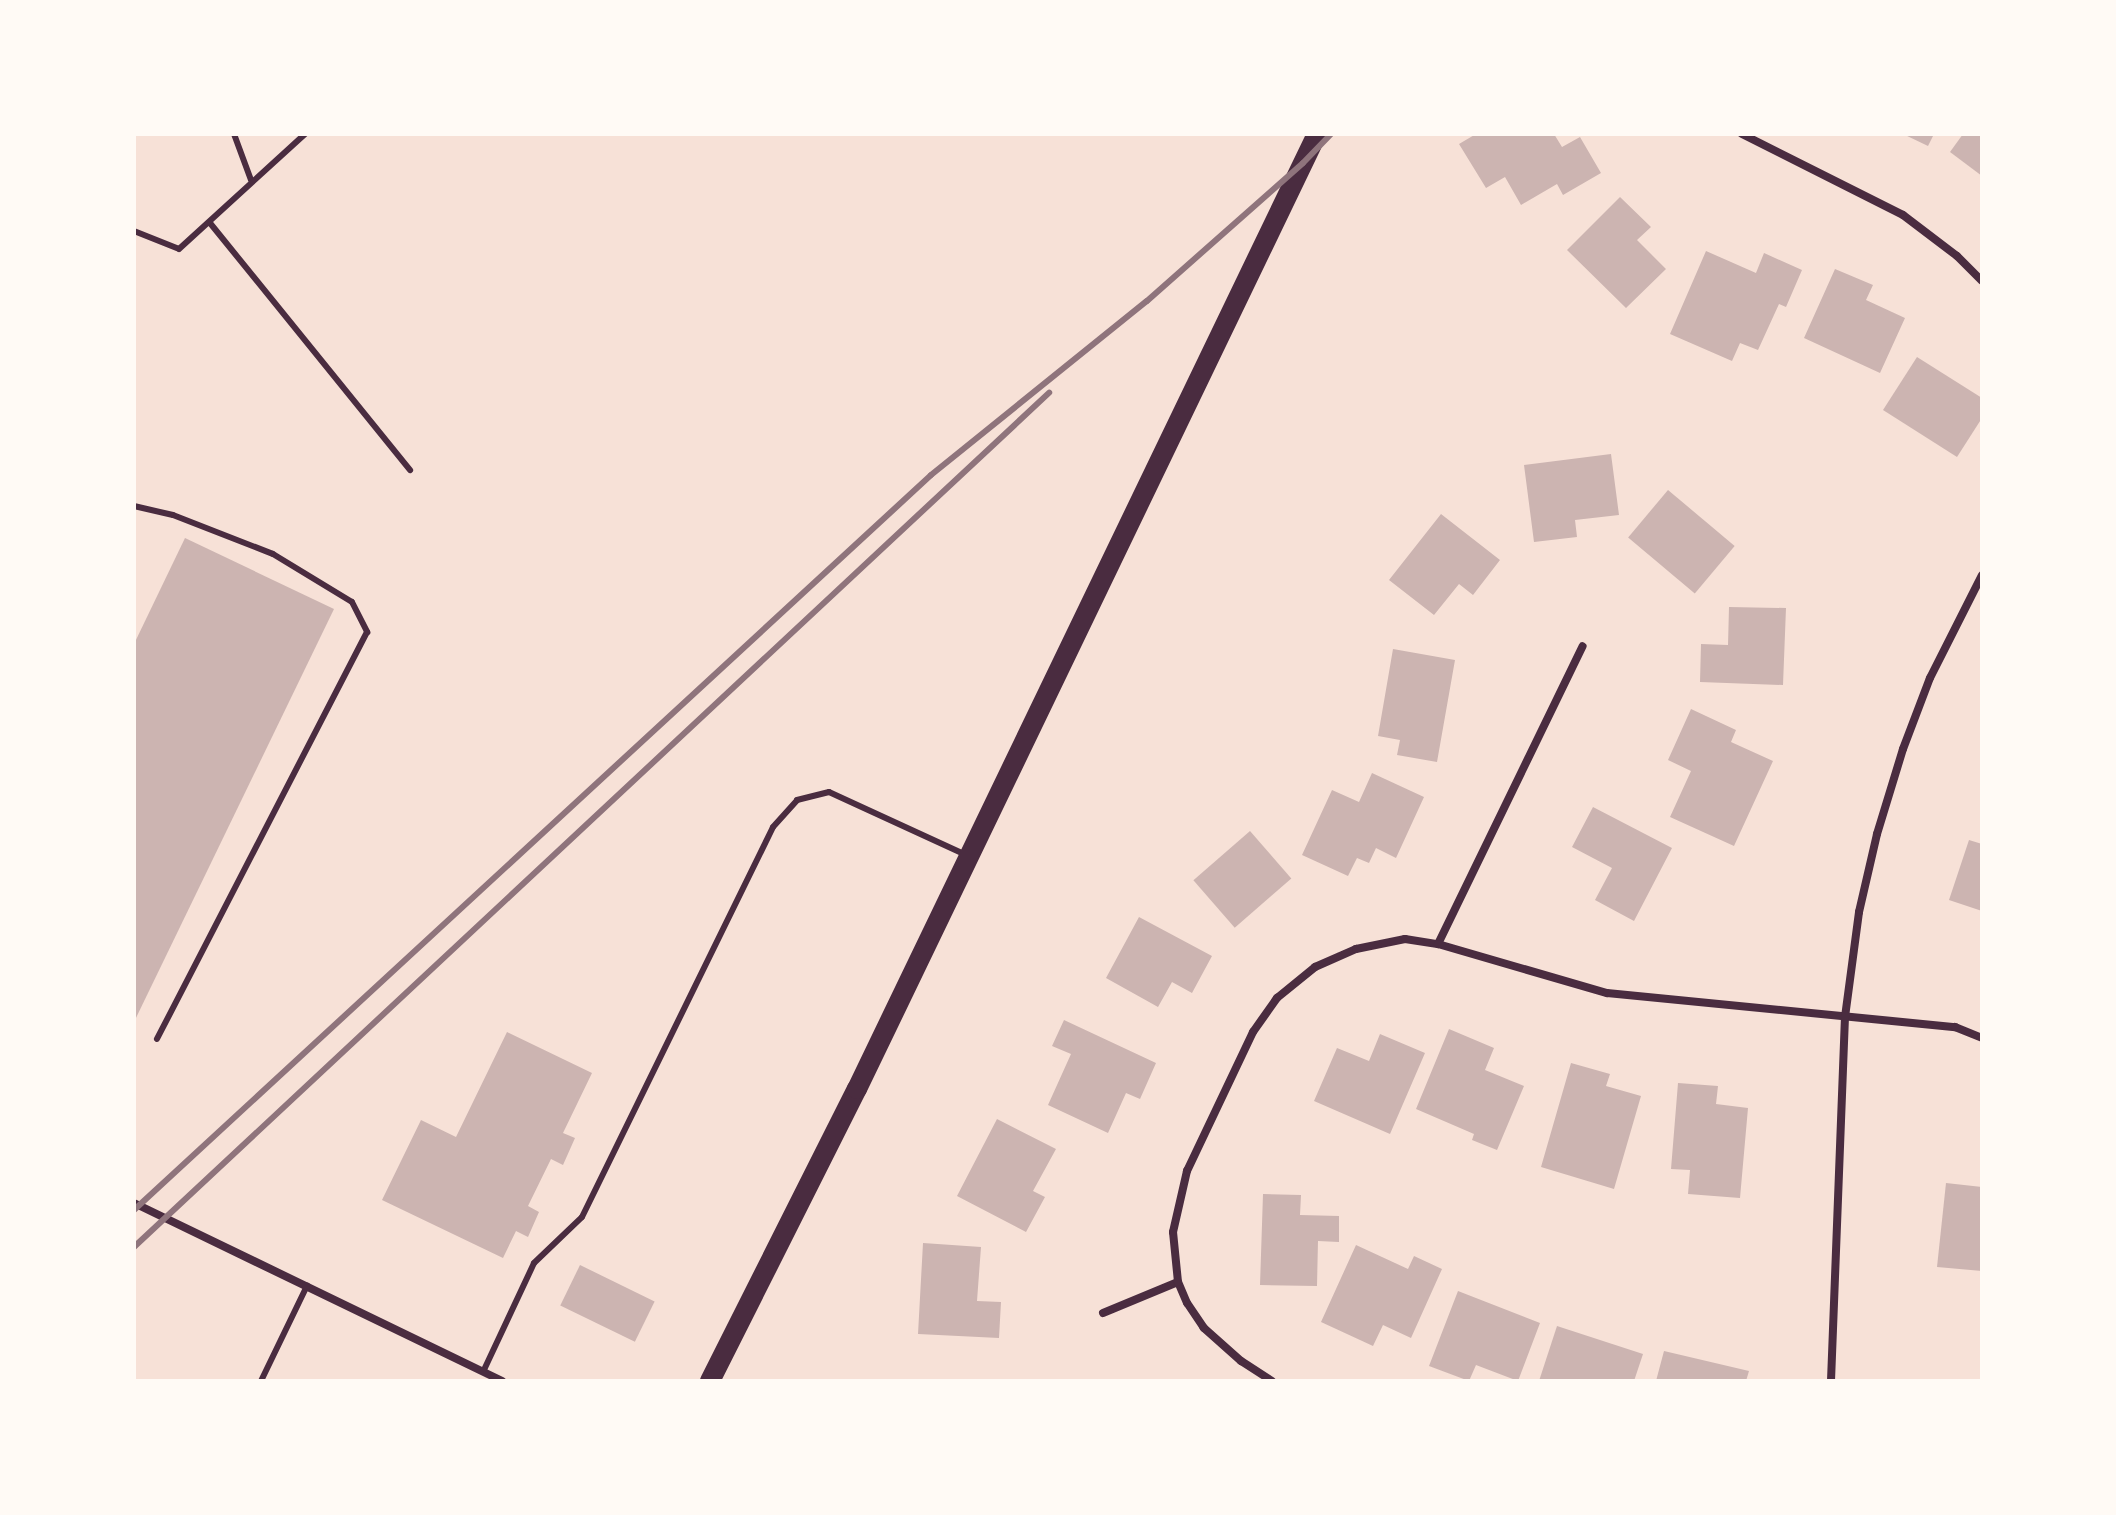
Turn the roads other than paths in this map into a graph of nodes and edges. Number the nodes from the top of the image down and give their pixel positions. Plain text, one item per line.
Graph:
1 (234, 134) edge
2 (305, 134) edge
3 (1317, 134) edge
4 (1742, 134) edge
5 (251, 180) junction
6 (210, 223) junction
7 (134, 231) edge
8 (1982, 281) edge
9 (410, 470) dead end
10 (134, 506) edge
11 (1982, 575) edge
12 (1583, 646) dead end
13 (969, 856) junction
14 (1438, 944) junction
15 (1845, 1017) junction
16 (1982, 1038) edge
17 (157, 1039) dead end
18 (134, 1203) edge
19 (1178, 1282) junction
20 (307, 1286) junction
21 (1103, 1313) dead end
22 (483, 1372) junction
23 (261, 1381) edge
24 (502, 1381) edge
25 (710, 1381) edge
26 (1272, 1381) edge
27 (1831, 1381) edge

1 - 5 lane
2 - 5 lane
3 - 13 main road
4 - 8 street
5 - 6 lane
6 - 7 lane
6 - 9 lane
10 - 17 lane
11 - 15 street
12 - 14 street
13 - 22 lane
13 - 25 main road
14 - 15 street
14 - 19 street
15 - 16 street
15 - 27 street
18 - 20 street
19 - 21 street
19 - 26 street
20 - 22 street
20 - 23 lane
22 - 24 street

